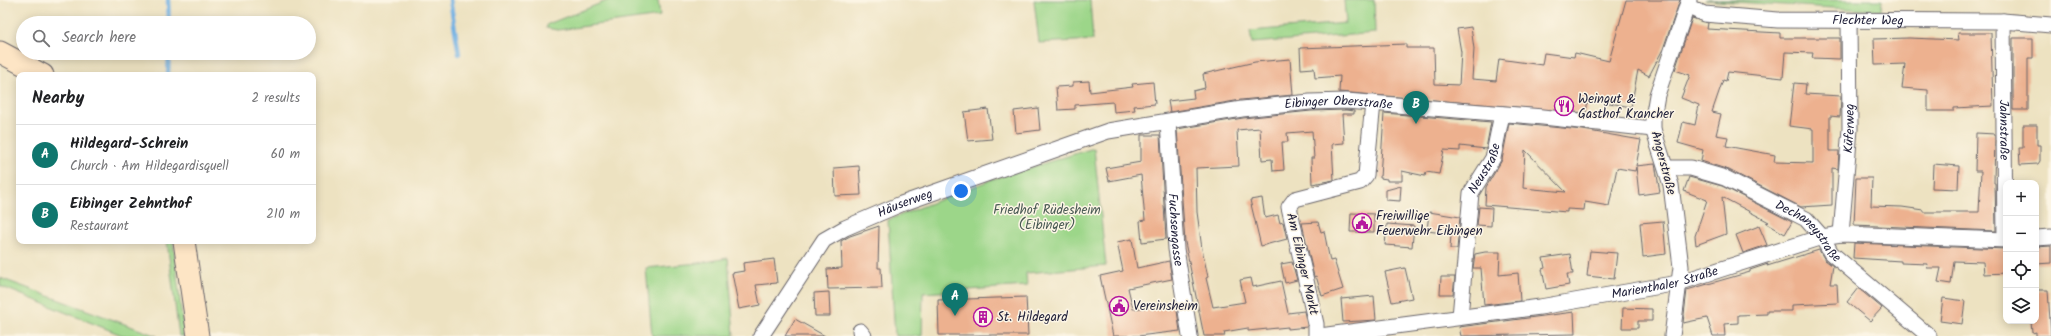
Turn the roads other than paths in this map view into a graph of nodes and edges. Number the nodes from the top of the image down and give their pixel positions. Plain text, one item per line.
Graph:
1 (1688, 3) edge
2 (1849, 21) junction
3 (2003, 21) junction
4 (2051, 25) edge
5 (0, 52) edge
6 (37, 72) edge
7 (1373, 103) junction
8 (1502, 114) junction
9 (1168, 122) junction
10 (1653, 129) junction
11 (1666, 168) junction
12 (2005, 216) edge
13 (1841, 234) junction
14 (1822, 237) junction
15 (2051, 237) edge
16 (2039, 238) edge
17 (2003, 240) edge
18 (184, 244) edge
19 (1678, 283) junction
20 (1460, 317) junction
21 (198, 336) edge
22 (761, 336) edge
23 (1190, 336) edge
24 (1316, 336) edge
25 (1320, 336) edge
26 (1672, 336) edge
27 (1929, 336) edge

1 - 2 street, Flechter Weg
1 - 10 street, Angerstraße
2 - 3 street, Flechter Weg
2 - 13 street, Küferweg
3 - 4 street, Flechter Weg
3 - 12 street, Jahnstraße
5 - 6 main road
7 - 8 street, Eibinger Oberstraße
7 - 9 street, Eibinger Oberstraße
7 - 24 street, Am Eibinger Markt
8 - 10 street, Eibinger Oberstraße
8 - 20 street, Neustraße
9 - 22 street, Häuserweg
9 - 23 street, Fuchsengasse
10 - 11 street, Angerstraße
11 - 14 street, Dechaneystraße
11 - 19 street, Angerstraße
13 - 14 street, Marienthaler Straße
13 - 17 street, Marienthaler Straße
14 - 19 street, Marienthaler Straße
14 - 27 street, Dechaneystraße
15 - 16 street
18 - 21 main road
19 - 20 street, Marienthaler Straße
19 - 26 street, Angerstraße
20 - 25 street, Marienthaler Straße

